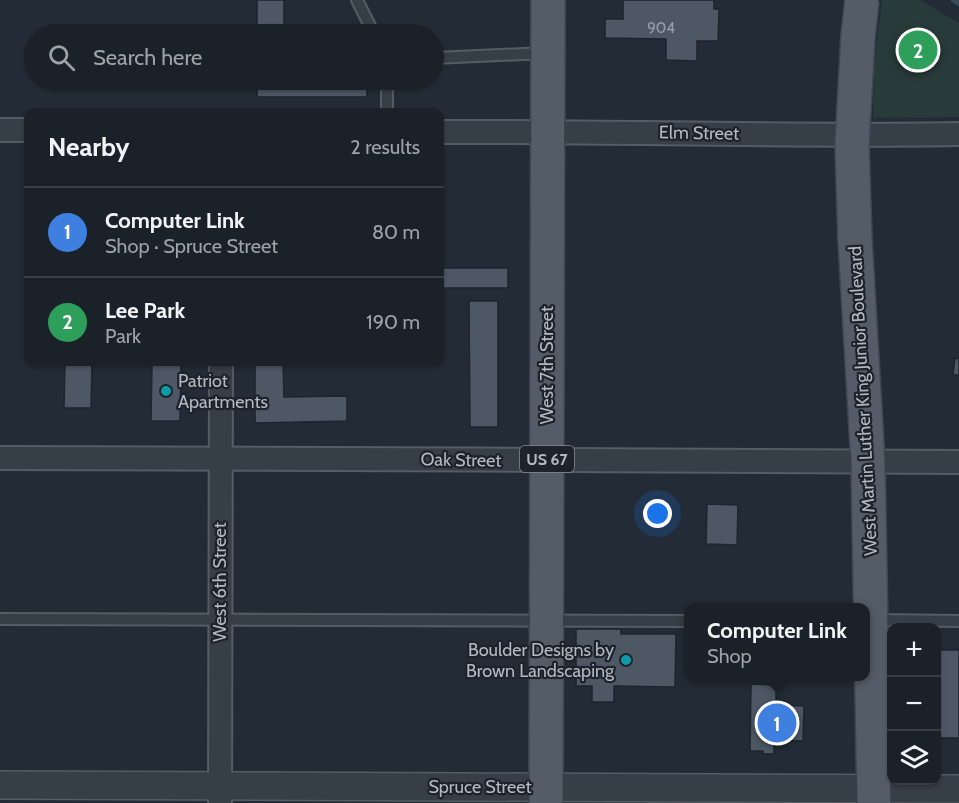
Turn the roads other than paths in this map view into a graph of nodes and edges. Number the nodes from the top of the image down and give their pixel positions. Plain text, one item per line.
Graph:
1 (357, 0) edge
2 (548, 0) edge
3 (862, 0) edge
4 (369, 24) edge
5 (548, 53) junction
6 (444, 58) edge
7 (387, 90) edge
8 (387, 108) edge
9 (0, 130) edge
10 (24, 130) edge
11 (547, 131) junction
12 (444, 132) edge
13 (959, 134) edge
14 (221, 366) edge
15 (220, 457) junction
16 (0, 458) edge
17 (547, 461) junction
18 (868, 462) junction
19 (959, 462) edge
20 (869, 603) edge
21 (0, 619) edge
22 (220, 619) junction
23 (870, 620) edge
24 (546, 621) junction
25 (684, 621) edge
26 (959, 621) edge
27 (870, 655) edge
28 (0, 786) edge
29 (959, 789) edge
30 (220, 795) edge
31 (546, 795) edge
32 (874, 796) edge

1 - 4 lane
2 - 5 main road, West 7th Street / US 67
3 - 18 main road, West Martin Luther King Junior Boulevard, bridge
5 - 6 lane
5 - 11 main road, West 7th Street / US 67
7 - 8 lane
9 - 10 street
11 - 12 street, Elm Street
11 - 13 street, Elm Street
11 - 17 main road, West 7th Street / US 67
14 - 15 street, West 6th Street
15 - 16 street, Oak Street
15 - 17 street, Oak Street
15 - 22 street, West 6th Street
17 - 18 street, Oak Street
17 - 24 main road, West 7th Street / US 67
18 - 19 street, Oak Street
18 - 20 main road, West Martin Luther King Junior Boulevard
21 - 22 lane
22 - 24 lane
22 - 30 street, West 6th Street
23 - 26 lane
24 - 25 lane
24 - 31 main road, West 7th Street / US 67
27 - 32 main road, West Martin Luther King Junior Boulevard
28 - 30 street, Spruce Street
29 - 32 street, Spruce Street
30 - 31 street, Spruce Street
31 - 32 street, Spruce Street

